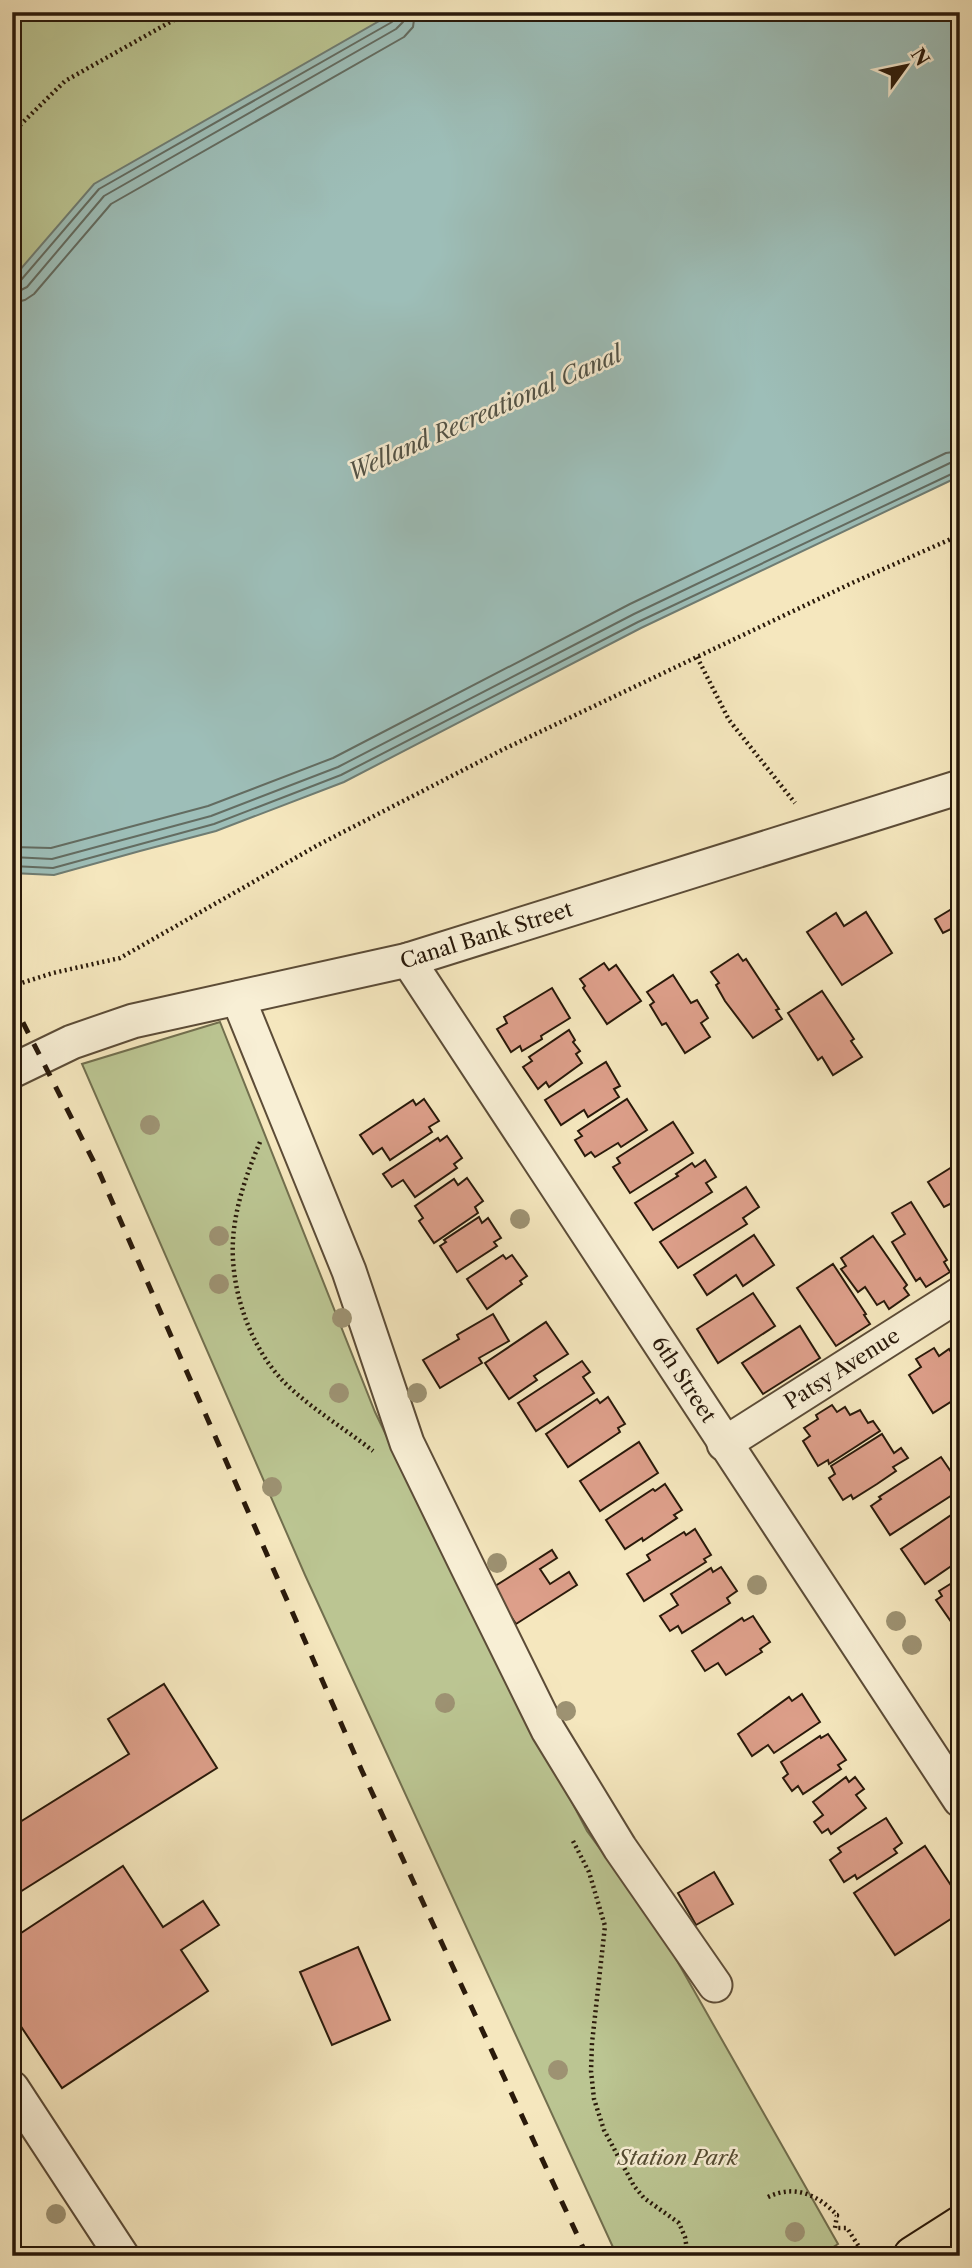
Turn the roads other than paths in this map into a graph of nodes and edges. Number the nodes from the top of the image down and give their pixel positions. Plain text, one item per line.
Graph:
1 (960, 787) edge
2 (408, 960) junction
3 (238, 998) junction
4 (12, 1071) edge
5 (960, 1294) edge
6 (724, 1444) junction
7 (960, 1800) edge
8 (715, 1985) dead end
9 (12, 2088) edge
10 (960, 2226) edge
11 (121, 2255) edge
12 (913, 2256) edge

1 - 2 street, Canal Bank Street
2 - 3 street, Canal Bank Street
2 - 6 street, 6th Street
3 - 4 street, Canal Bank Street
3 - 8 street
5 - 6 street, Patsy Avenue
6 - 7 street, 6th Street
9 - 11 street
10 - 12 main road

